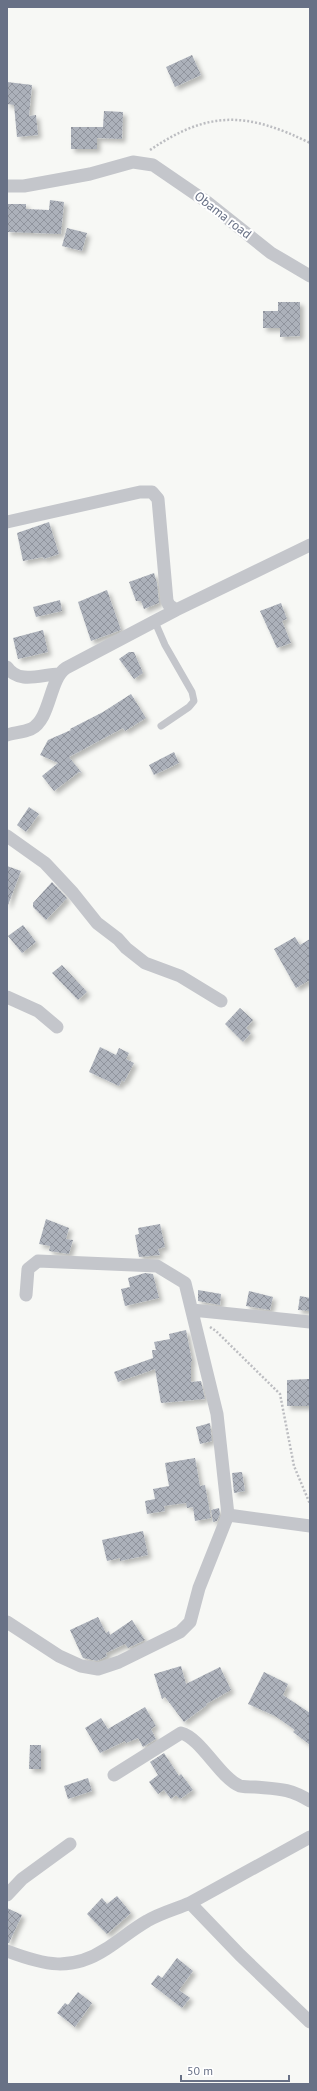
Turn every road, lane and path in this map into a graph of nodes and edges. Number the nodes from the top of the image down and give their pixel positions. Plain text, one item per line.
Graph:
1 (310, 143) edge
2 (133, 162) junction
3 (7, 186) edge
4 (310, 276) edge
5 (7, 522) edge
6 (310, 545) edge
7 (176, 610) junction
8 (155, 622) junction
9 (7, 667) edge
10 (59, 674) junction
11 (161, 726) dead end
12 (7, 735) edge
13 (7, 836) edge
14 (7, 997) edge
15 (221, 1001) dead end
16 (57, 1027) dead end
17 (26, 1295) dead end
18 (194, 1316) junction
19 (310, 1322) edge
20 (310, 1504) edge
21 (228, 1515) junction
22 (310, 1526) edge
23 (7, 1622) edge
24 (114, 1776) dead end
25 (310, 1801) edge
26 (310, 1837) edge
27 (70, 1844) dead end
28 (7, 1895) edge
29 (190, 1903) junction
30 (7, 1951) edge
31 (310, 2022) edge

1 - 2 path
2 - 3 street, Obama road
2 - 4 street, Obama road
5 - 7 street
6 - 7 street
7 - 8 street
8 - 10 street
8 - 11 lane
9 - 10 street
10 - 12 street
13 - 15 street
14 - 16 street
17 - 18 street
18 - 19 street
18 - 20 path
18 - 21 street
21 - 22 street
21 - 23 street
24 - 25 street
26 - 29 street
27 - 28 street
29 - 30 street
29 - 31 street

